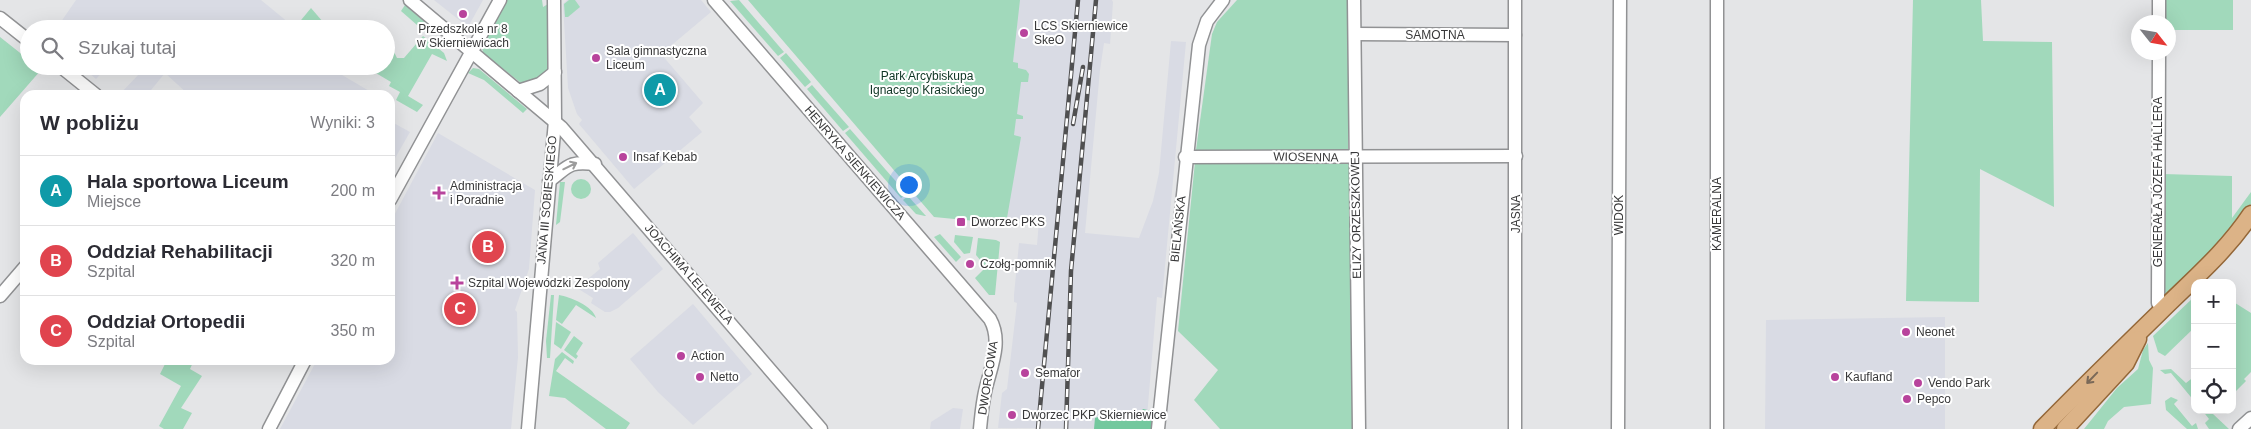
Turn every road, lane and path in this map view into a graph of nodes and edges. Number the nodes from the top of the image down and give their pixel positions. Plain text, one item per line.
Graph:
1 (410, 0) edge
2 (500, 0) edge
3 (554, 0) edge
4 (714, 0) edge
5 (1222, 0) edge
6 (1354, 0) edge
7 (1515, 0) edge
8 (1620, 0) edge
9 (1717, 0) edge
10 (2159, 0) edge
11 (2159, 15) edge
12 (0, 18) edge
13 (20, 34) edge
14 (1355, 34) junction
15 (1515, 35) junction
16 (471, 52) junction
17 (2159, 60) edge
18 (555, 72) junction
19 (71, 75) edge
20 (90, 90) edge
21 (518, 91) junction
22 (554, 121) junction
23 (1516, 156) junction
24 (1186, 157) junction
25 (1355, 158) junction
26 (595, 164) junction
27 (549, 182) junction
28 (395, 191) edge
29 (2251, 214) edge
30 (20, 273) edge
31 (0, 296) edge
32 (2163, 309) junction
33 (994, 327) joint
34 (2144, 328) junction
35 (302, 365) edge
36 (2251, 418) edge
37 (269, 429) edge
38 (528, 429) edge
39 (821, 429) edge
40 (980, 429) edge
41 (1158, 429) edge
42 (1360, 429) edge
43 (1515, 429) edge
44 (1618, 429) edge
45 (1717, 429) edge
46 (2042, 429) edge
47 (2065, 429) edge
48 (2239, 429) edge

1 - 16 street, JOACHIMA LELEWELA
2 - 16 street
3 - 18 street, JANA III SOBIESKIEGO
4 - 33 street, HENRYKA SIENKIEWICZA
5 - 24 street, BIELAŃSKA
6 - 14 street, ELIZY ORZESZKOWEJ
7 - 15 street, JASNA
8 - 44 street, WIDOK
9 - 45 street, KAMERALNA
10 - 11 street
12 - 13 street
14 - 15 street, SAMOTNA
14 - 25 street, ELIZY ORZESZKOWEJ
15 - 23 street, JASNA
16 - 21 street, JOACHIMA LELEWELA
16 - 28 street
17 - 32 street, GENERAŁA JÓZEFA HALLERA
18 - 21 street
18 - 22 street, JANA III SOBIESKIEGO
19 - 20 street
21 - 22 street, JOACHIMA LELEWELA
22 - 26 street, JOACHIMA LELEWELA
22 - 27 street, JANA III SOBIESKIEGO
23 - 25 street, WIOSENNA
23 - 43 street, JASNA
24 - 25 street, WIOSENNA
24 - 41 street, BIELAŃSKA
25 - 42 street, ELIZY ORZESZKOWEJ
27 -> 26 street
26 - 39 street, JOACHIMA LELEWELA
27 - 38 street, JANA III SOBIESKIEGO
29 - 32 main road
30 - 31 street
32 - 34 main road
33 - 40 street, DWORCOWA
34 -> 46 main road
34 - 47 main road
35 - 37 street
36 - 48 street

